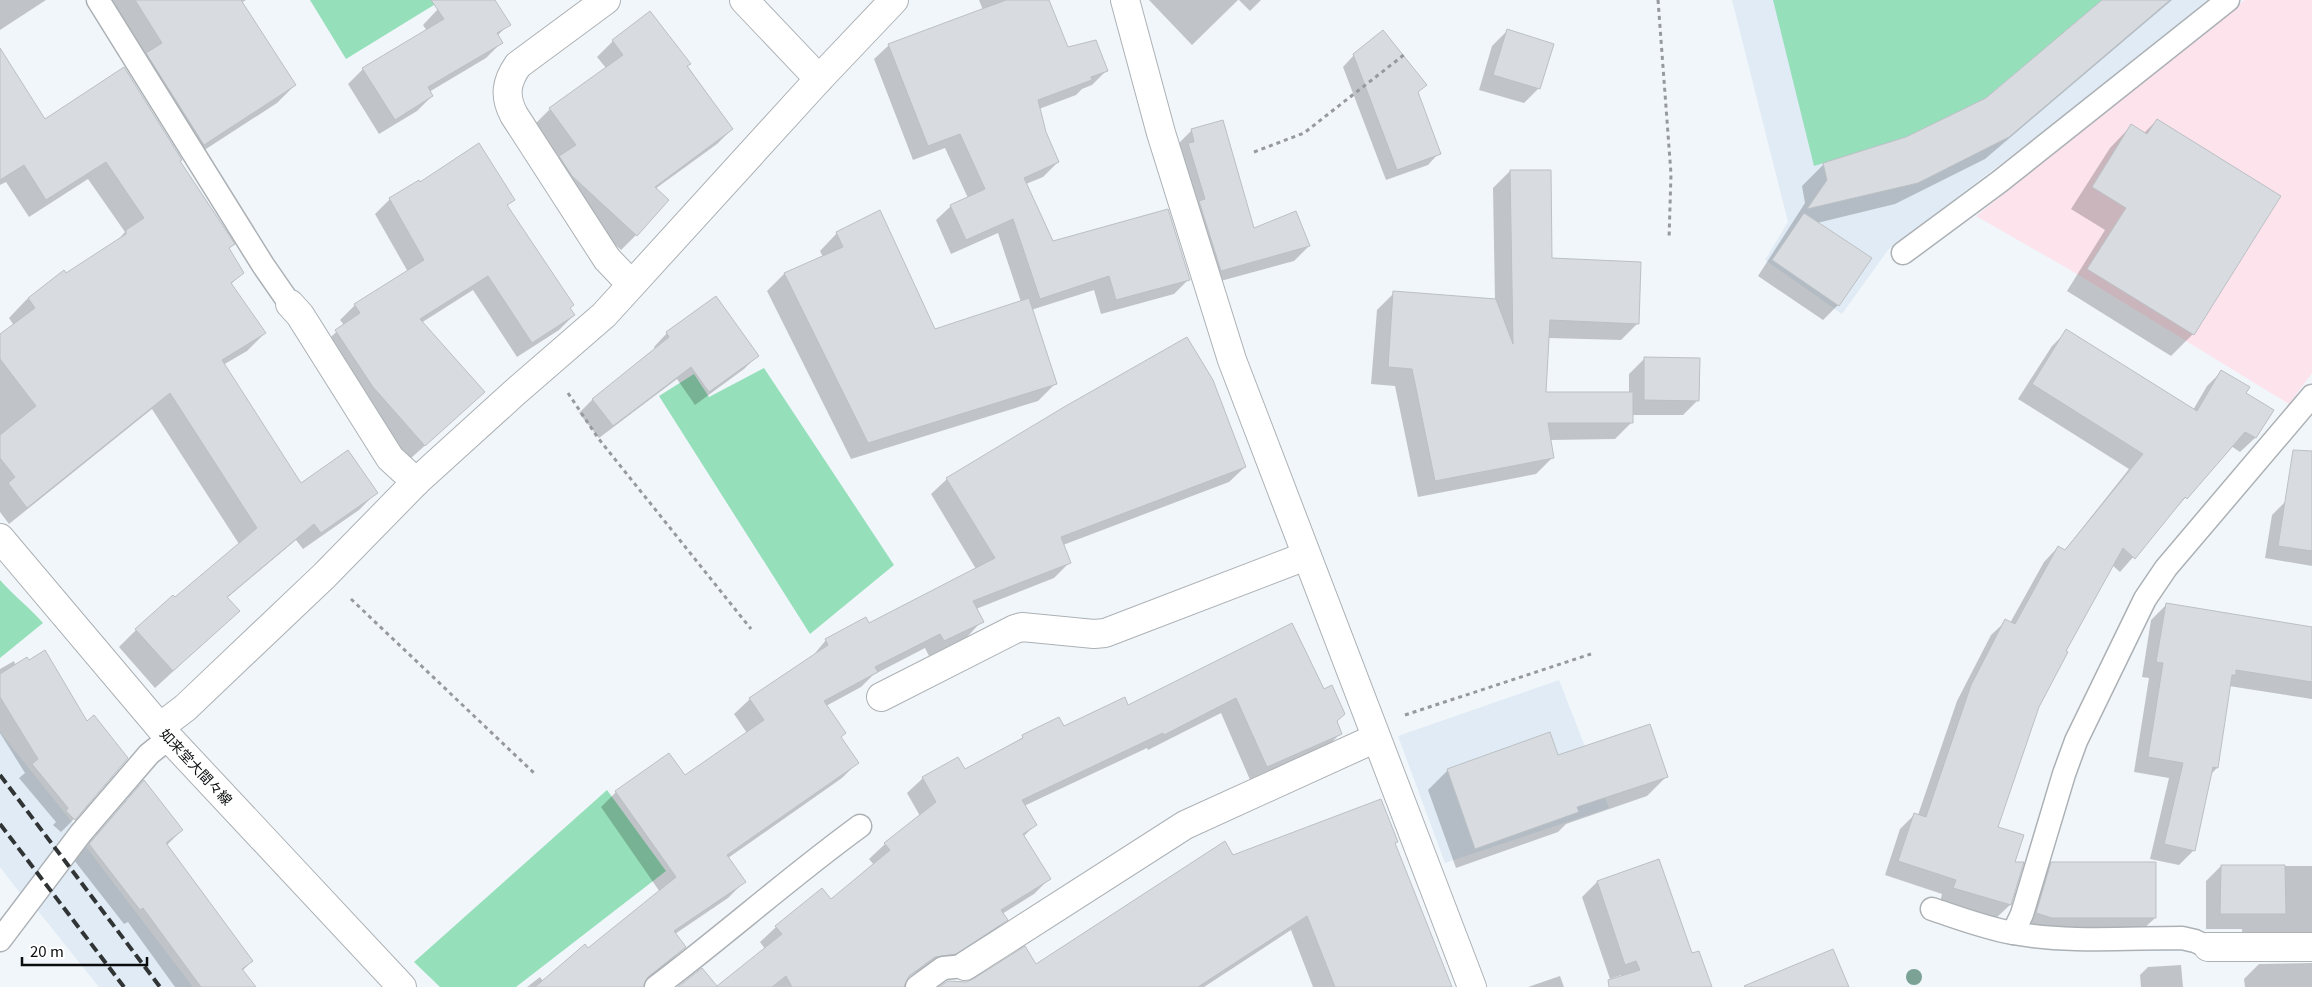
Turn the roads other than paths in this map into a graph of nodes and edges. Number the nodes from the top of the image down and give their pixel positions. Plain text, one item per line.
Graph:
1 (98, 0) edge
2 (606, 0) edge
3 (744, 0) edge
4 (894, 0) edge
5 (1125, 0) edge
6 (2228, 0) edge
7 (819, 79) junction
8 (1903, 253) dead end
9 (631, 284) junction
10 (290, 304) joint
11 (2312, 396) edge
12 (416, 482) junction
13 (0, 538) edge
14 (1306, 556) junction
15 (881, 697) dead end
16 (1374, 732) junction
17 (165, 733) junction
18 (860, 826) dead end
19 (1932, 909) dead end
20 (2013, 933) junction
21 (0, 940) edge
22 (2208, 948) joint
23 (2312, 948) edge
24 (965, 966) joint
25 (402, 987) edge
26 (656, 987) edge
27 (917, 987) edge
28 (1472, 987) edge

1 - 10 lane
2 - 9 street
3 - 7 street
4 - 7 street
5 - 14 street
6 - 8 lane
7 - 9 street
9 - 12 street
10 - 12 street
11 - 20 lane
12 - 17 street
13 - 17 street, 如来堂大間々線
14 - 15 street
14 - 16 street
16 - 24 street
16 - 28 street
17 - 21 lane
17 - 25 street, 如来堂大間々線
18 - 26 lane
19 - 20 lane
20 - 22 lane
22 - 23 street
24 - 27 lane

